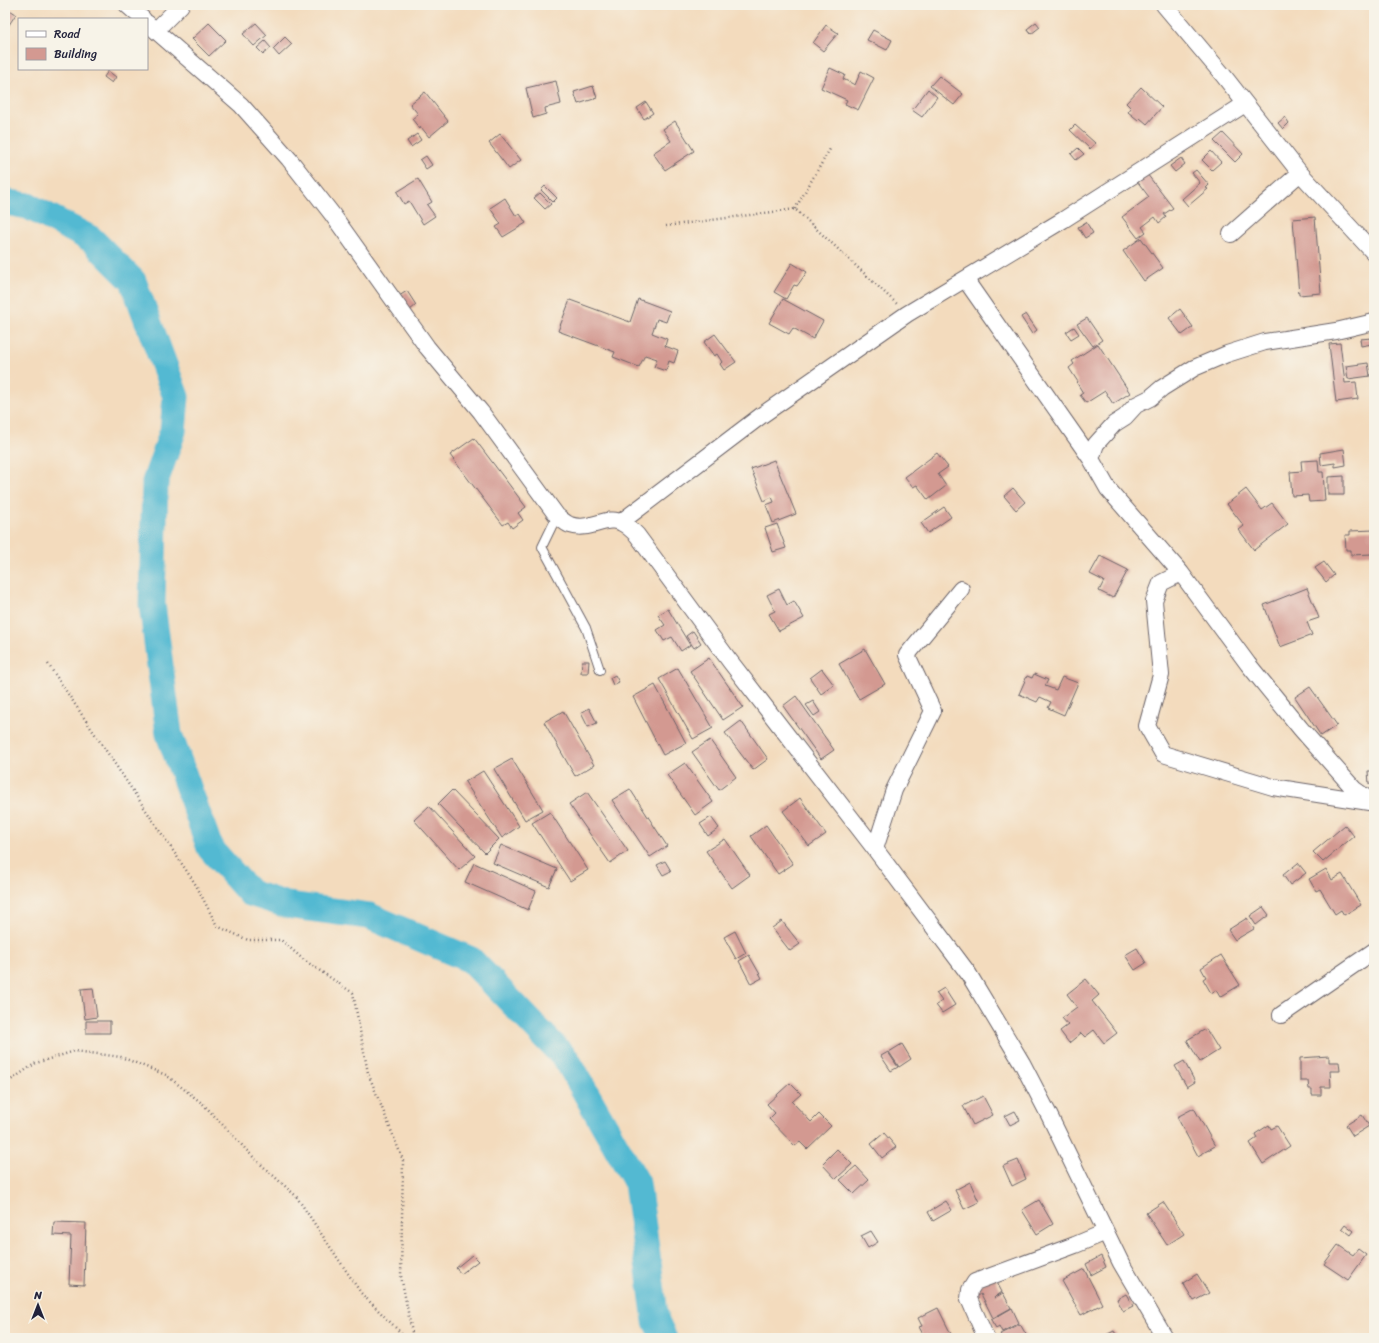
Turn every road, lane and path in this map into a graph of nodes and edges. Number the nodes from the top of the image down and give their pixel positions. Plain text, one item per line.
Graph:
1 (126, 5) edge
2 (180, 5) edge
3 (1164, 5) edge
4 (142, 18) edge
5 (151, 27) edge
6 (1245, 104) junction
7 (830, 149) dead end
8 (1300, 173) junction
9 (795, 209) junction
10 (666, 226) dead end
11 (1231, 234) dead end
12 (1374, 253) edge
13 (965, 279) junction
14 (907, 314) junction
15 (1374, 322) edge
16 (1091, 459) junction
17 (557, 516) junction
18 (621, 522) junction
19 (1181, 573) junction
20 (962, 589) dead end
21 (48, 664) dead end
22 (600, 670) dead end
23 (1373, 803) edge
24 (875, 848) junction
25 (1374, 951) edge
26 (1281, 1015) dead end
27 (5, 1084) edge
28 (1106, 1232) junction
29 (406, 1338) edge
30 (413, 1338) edge
31 (986, 1338) edge
32 (1165, 1338) edge

1 - 4 street
2 - 5 street
3 - 6 street
5 - 17 street
6 - 8 street
6 - 13 street
7 - 9 path
8 - 11 street
8 - 12 street
9 - 10 path
9 - 14 path
13 - 14 street
13 - 16 street
14 - 18 street
15 - 16 street
16 - 19 street
17 - 18 street
17 - 22 lane
18 - 24 street
19 - 23 street
19 - 23 street
20 - 24 street
21 - 30 path
24 - 28 street
25 - 26 street
27 - 29 path
28 - 31 street
28 - 32 street

